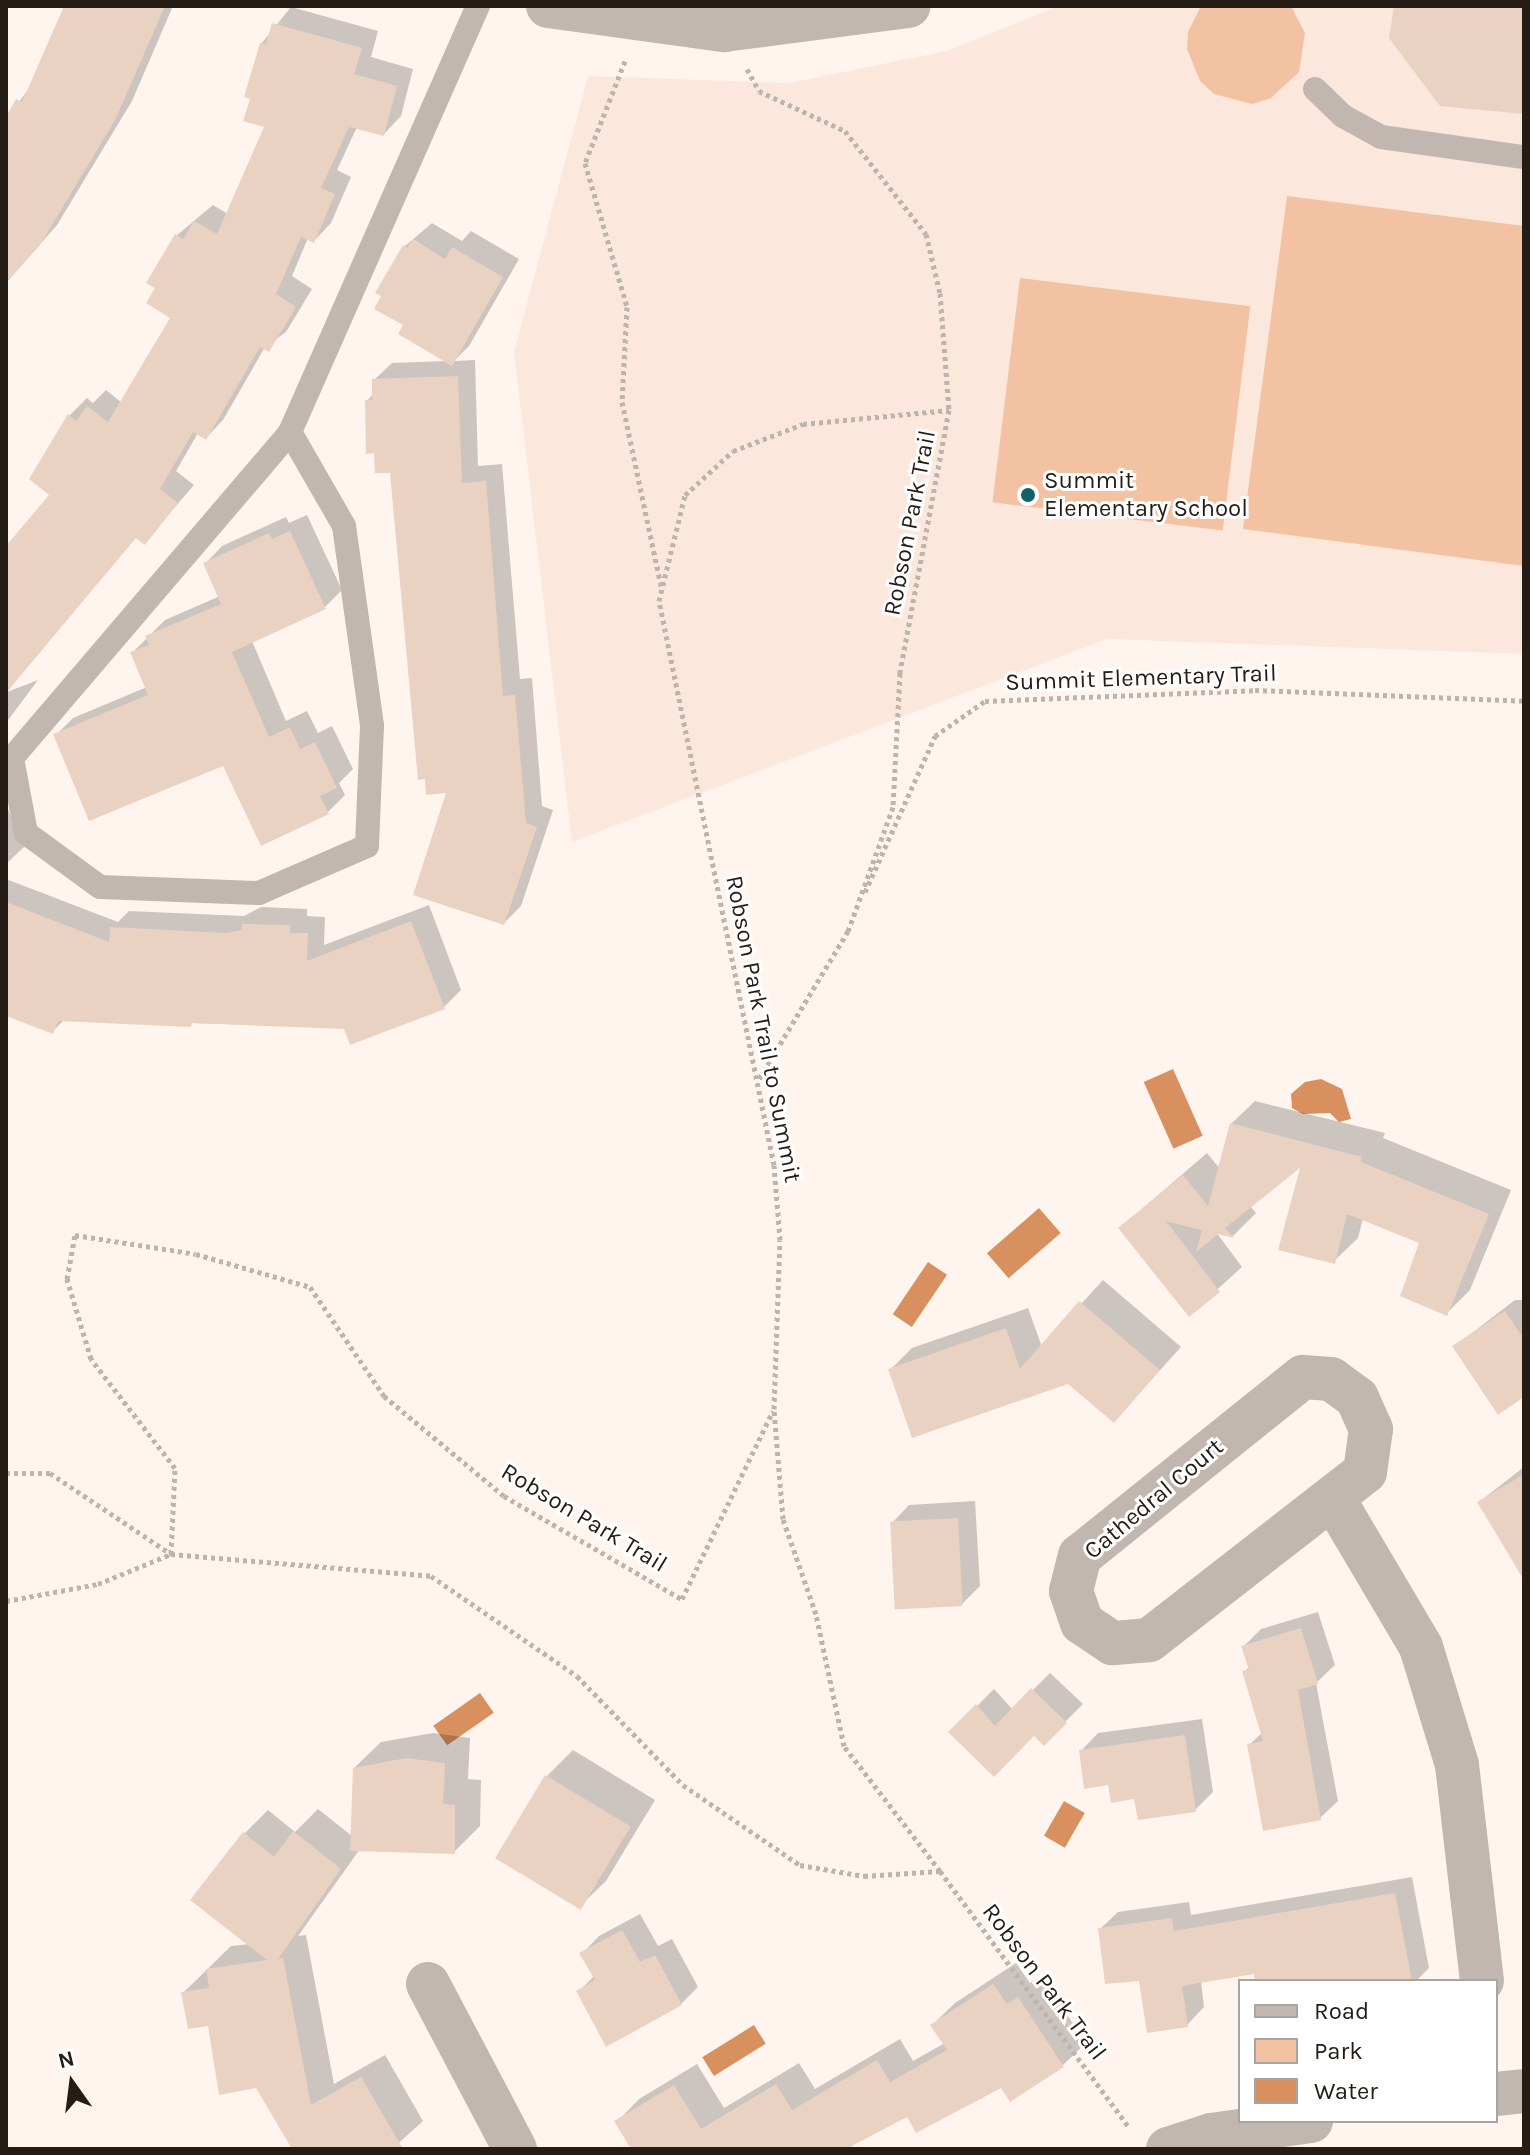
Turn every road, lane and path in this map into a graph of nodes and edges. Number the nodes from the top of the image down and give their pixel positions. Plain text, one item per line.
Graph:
1 (478, 6) edge
2 (548, 6) edge
3 (907, 6) edge
4 (640, 20) junction
5 (724, 30) junction
6 (1315, 89) dead end
7 (1524, 157) edge
8 (949, 410) junction
9 (290, 432) junction
10 (662, 591) junction
11 (1524, 701) edge
12 (848, 931) junction
13 (758, 1082) junction
14 (774, 1409) junction
15 (6, 1473) edge
16 (1333, 1498) junction
17 (171, 1554) junction
18 (6, 1601) edge
19 (940, 1871) junction
20 (1482, 1979) edge
21 (428, 1984) dead end
22 (1524, 2091) edge
23 (1498, 2094) edge
24 (1125, 2119) dead end
25 (1297, 2123) edge
26 (515, 2149) edge
27 (1168, 2149) edge

1 - 9 lane
2 - 4 street
3 - 5 street
4 - 5 street
4 - 10 path
5 - 8 path, Robson Park Trail
6 - 7 lane
8 - 10 path, Robson Park Trail to Summit
8 - 12 path, Robson Park Trail
9 - 9 lane
10 - 13 path, Robson Park Trail to Summit
11 - 12 path, Summit Elementary Trail
12 - 13 path, Robson Park Trail
13 - 14 path, Robson Park Trail to Summit
14 - 17 path, Robson Park Trail
14 - 19 path, Robson Park Trail to Summit
15 - 17 path
16 - 16 street, Cathedral Court
16 - 20 street
17 - 18 path
17 - 19 path
19 - 24 path, Robson Park Trail
21 - 26 street
22 - 23 street
25 - 27 street

